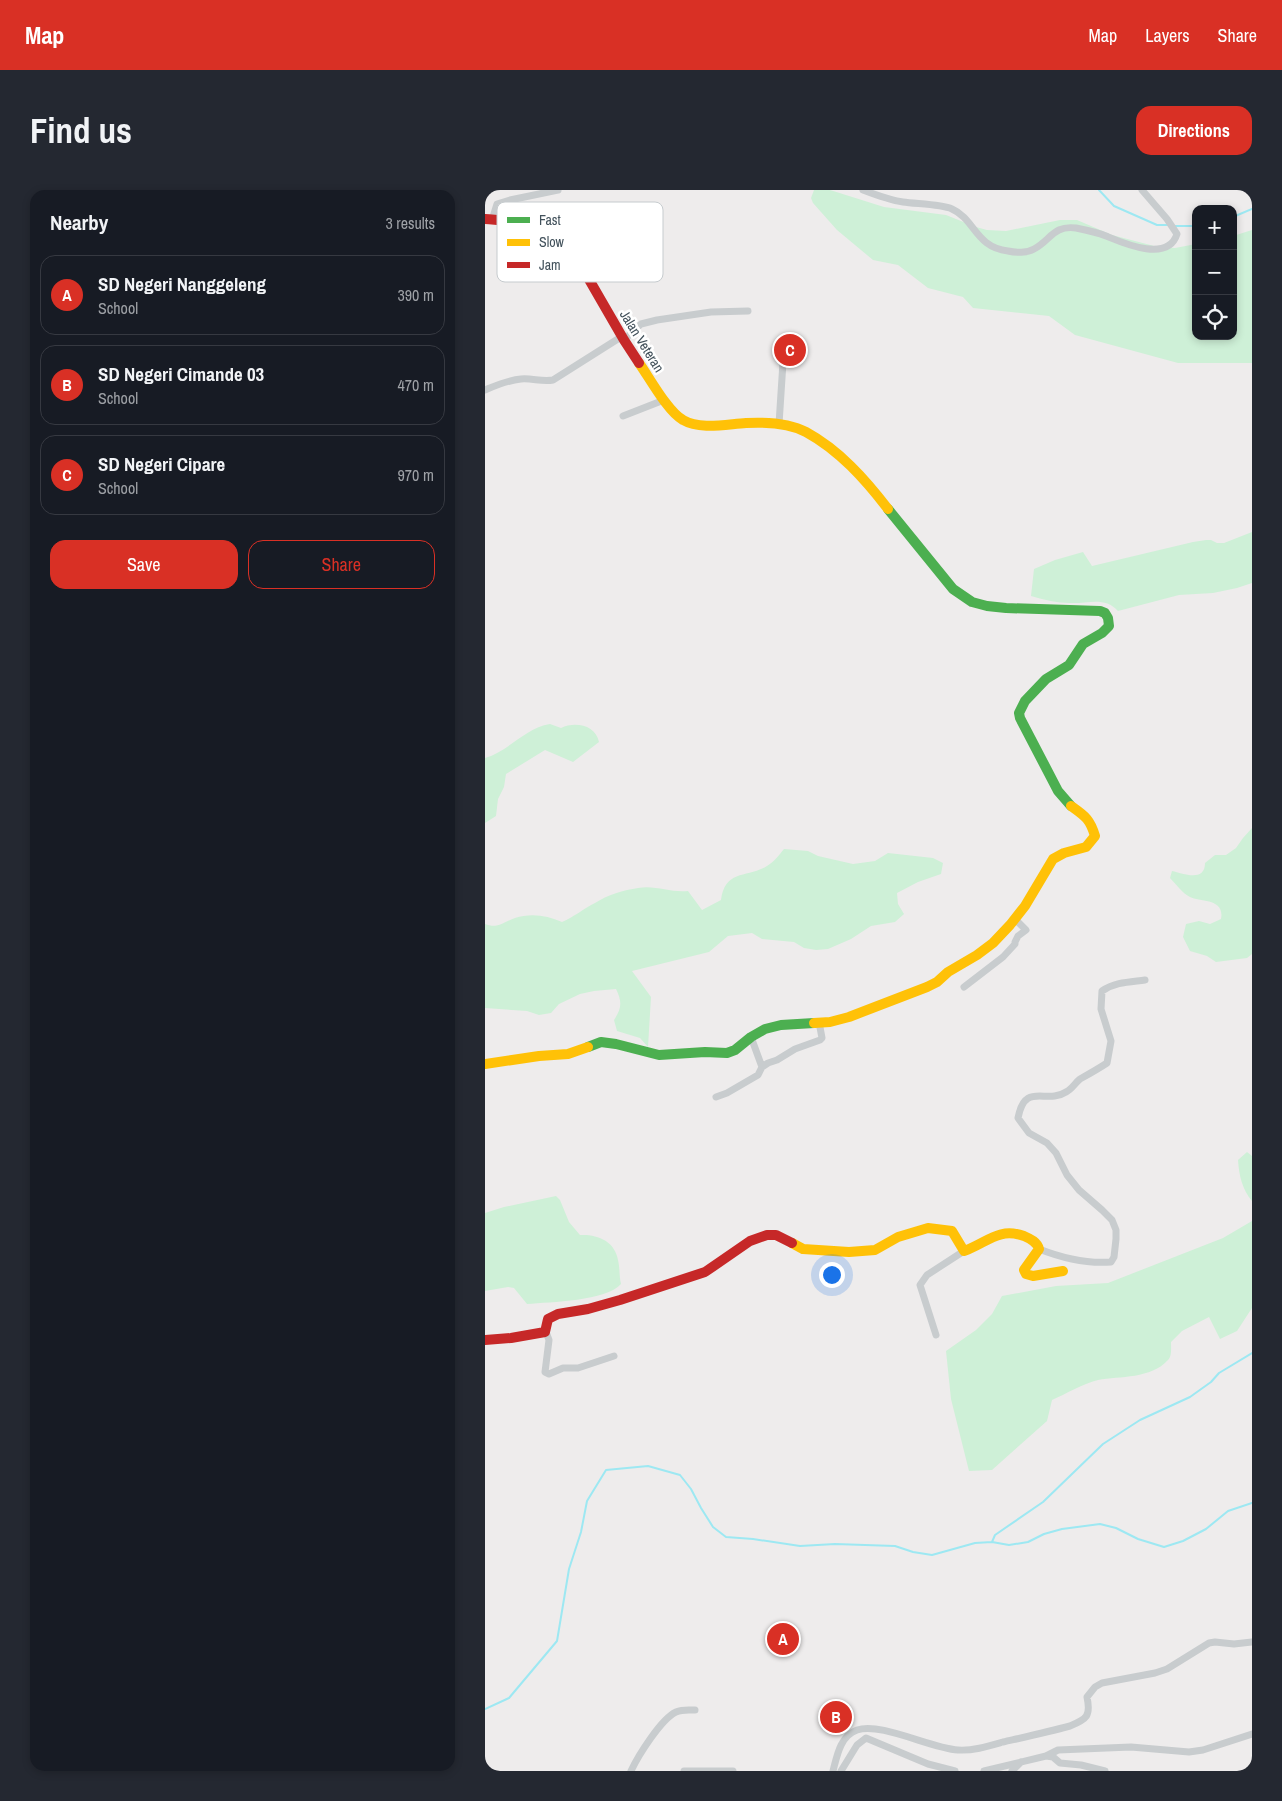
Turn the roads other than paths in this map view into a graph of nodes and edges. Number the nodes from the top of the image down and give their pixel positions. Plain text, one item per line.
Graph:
1 (557, 190) edge
2 (863, 190) edge
3 (1143, 190) edge
4 (504, 202) edge
5 (497, 204) edge
6 (488, 219) edge
7 (590, 282) edge
8 (749, 311) dead end
9 (623, 339) junction
10 (784, 347) dead end
11 (485, 390) edge
12 (663, 400) junction
13 (623, 416) dead end
14 (779, 424) junction
15 (1015, 919) junction
16 (1145, 980) dead end
17 (964, 987) dead end
18 (819, 1022) junction
19 (751, 1037) junction
20 (485, 1064) edge
21 (761, 1067) junction
22 (716, 1097) dead end
23 (1039, 1249) junction
24 (964, 1251) junction
25 (1063, 1271) dead end
26 (546, 1332) junction
27 (936, 1335) dead end
28 (485, 1340) edge
29 (614, 1356) dead end
30 (1252, 1642) edge
31 (695, 1710) dead end
32 (1252, 1734) edge
33 (1046, 1756) junction
34 (1022, 1762) junction
35 (631, 1771) edge
36 (684, 1771) edge
37 (733, 1771) edge
38 (833, 1771) edge
39 (841, 1771) edge
40 (955, 1771) edge
41 (984, 1771) edge
42 (1012, 1771) edge
43 (1105, 1771) edge

1 - 4 street
2 - 3 street
5 - 6 street
7 - 9 street, Jalan Veteran
8 - 9 street
9 - 11 street
9 - 12 street, Jalan Veteran
10 - 14 street
12 - 13 street
12 - 14 street, Jalan Veteran
14 - 15 street, Jalan Veteran
15 - 17 street
15 - 18 street
16 - 23 street
18 - 19 street
18 - 21 street
19 - 20 street
19 - 21 street
21 - 22 street
23 - 24 street
23 - 25 street
24 - 26 street
24 - 27 street
26 - 28 street
26 - 29 street
30 - 38 street
31 - 35 street
32 - 33 street
33 - 34 street
33 - 43 street
34 - 41 street
34 - 42 street
36 - 37 street
39 - 40 street

